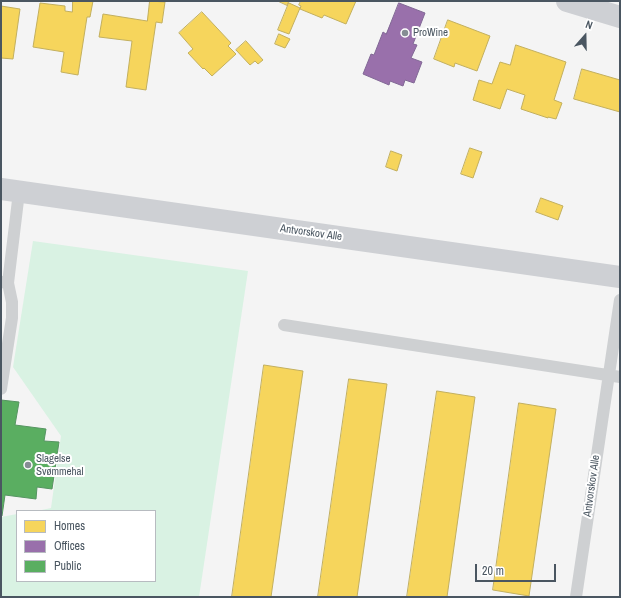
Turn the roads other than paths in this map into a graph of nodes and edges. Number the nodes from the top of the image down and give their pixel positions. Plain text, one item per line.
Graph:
1 (567, 1) edge
2 (620, 17) edge
3 (10, 191) edge
4 (620, 277) edge
5 (5, 283) edge
6 (620, 300) edge
7 (284, 325) dead end
8 (614, 376) edge
9 (1, 389) edge
10 (576, 597) edge

1 - 2 street
3 - 4 street, Antvorskov Alle
3 - 5 lane
5 - 9 lane
6 - 8 lane, Antvorskov Alle
7 - 8 lane
8 - 10 lane, Antvorskov Alle

